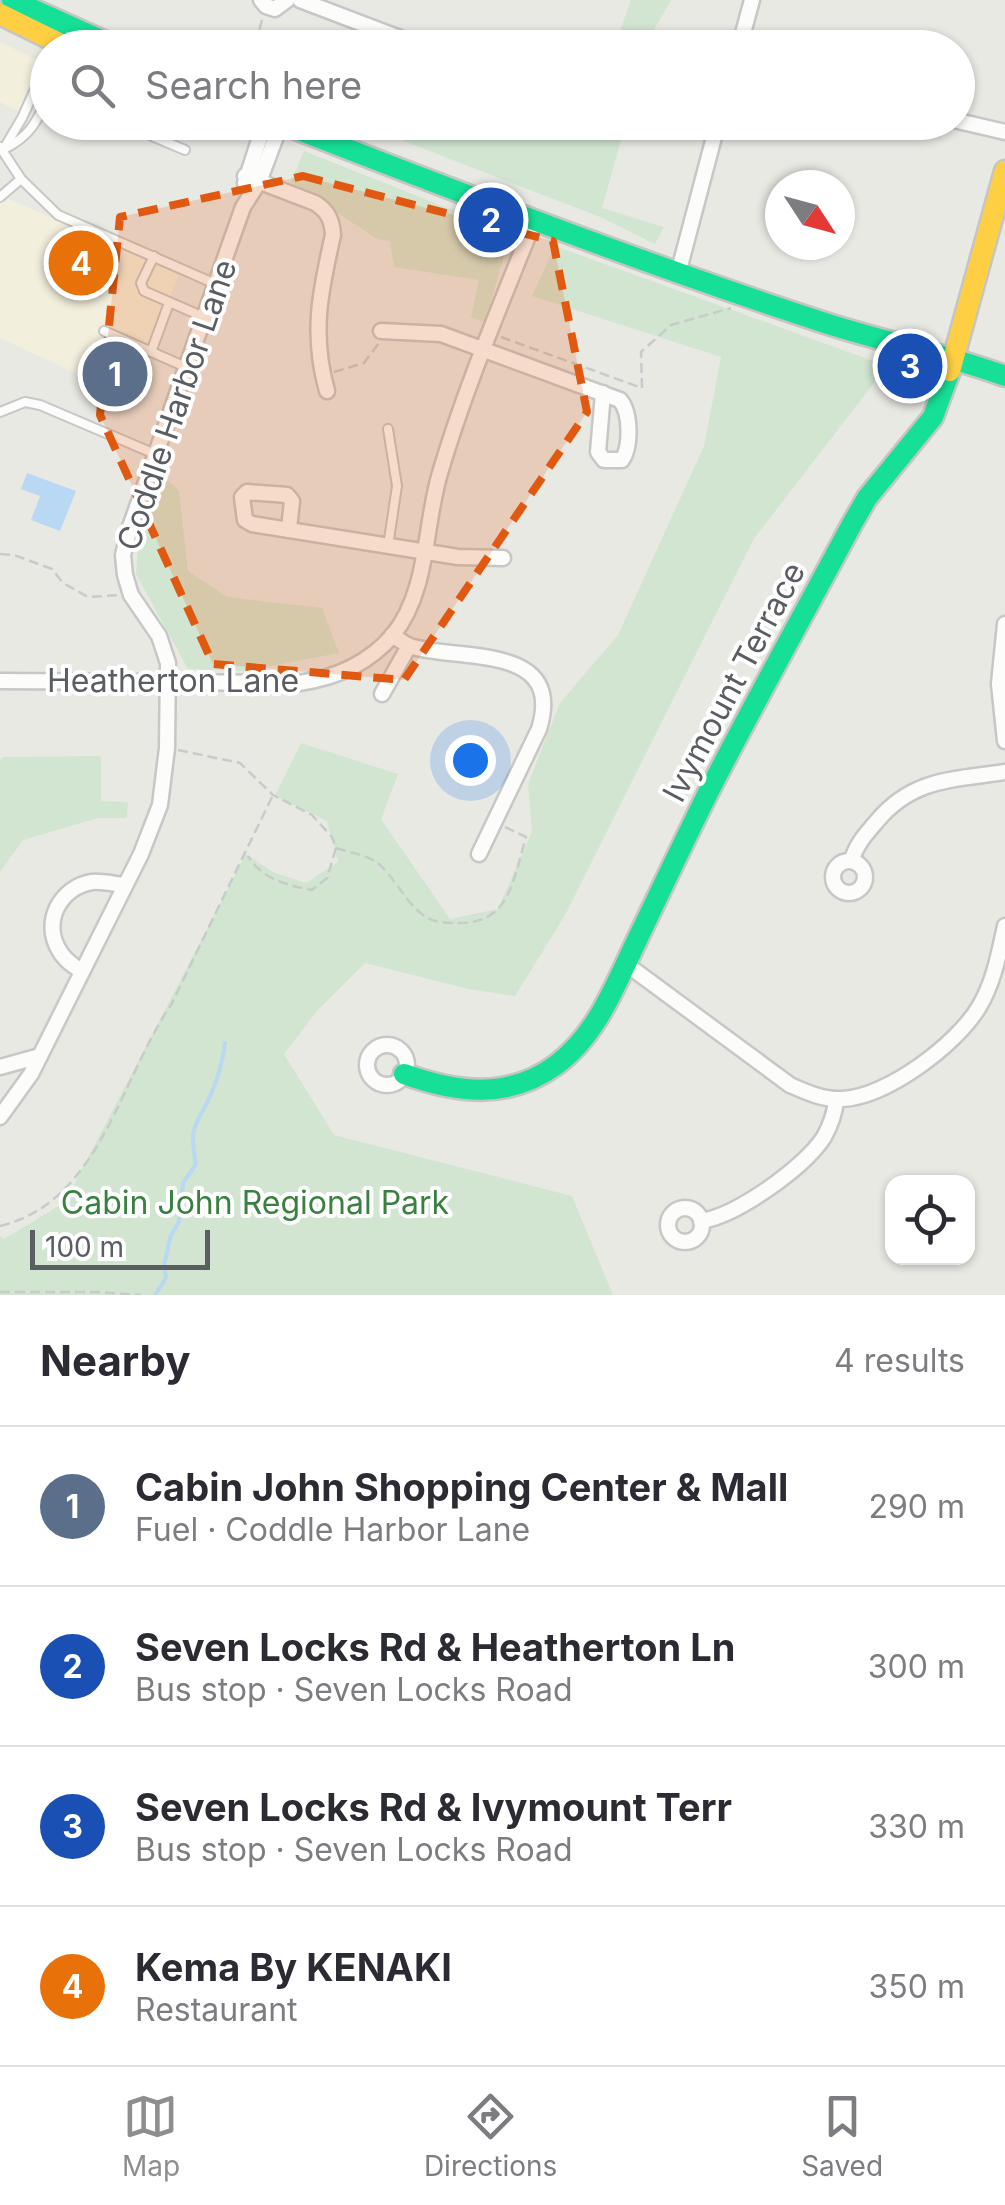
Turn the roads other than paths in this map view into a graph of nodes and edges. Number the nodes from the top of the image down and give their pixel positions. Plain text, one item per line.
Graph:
1 (12, 0) edge
2 (261, 0) edge
3 (287, 0) edge
4 (300, 0) edge
5 (752, 0) edge
6 (0, 14) edge
7 (36, 30) edge
8 (48, 30) edge
9 (379, 30) edge
10 (744, 30) edge
11 (30, 103) edge
12 (975, 126) edge
13 (30, 132) edge
14 (1005, 132) edge
15 (161, 140) edge
16 (261, 140) edge
17 (272, 140) edge
18 (324, 140) edge
19 (713, 140) edge
20 (1, 149) edge
21 (185, 150) dead end
22 (1005, 171) edge
23 (21, 178) junction
24 (252, 179) junction
25 (0, 198) edge
26 (534, 221) junction
27 (154, 256) junction
28 (679, 270) junction
29 (218, 284) junction
30 (168, 303) junction
31 (206, 318) junction
32 (104, 331) dead end
33 (381, 331) road end
34 (485, 349) junction
35 (151, 352) junction
36 (954, 363) junction
37 (188, 368) junction
38 (1002, 375) edge
39 (327, 391) dead end
40 (603, 393) dead end
41 (0, 412) edge
42 (388, 429) dead end
43 (156, 454) junction
44 (289, 529) dead end
45 (388, 546) junction
46 (425, 551) junction
47 (503, 558) dead end
48 (1005, 624) edge
49 (392, 635) junction
50 (409, 646) junction
51 (0, 681) edge
52 (168, 681) junction
53 (382, 694) dead end
54 (1005, 742) edge
55 (1005, 772) edge
56 (480, 854) dead end
57 (852, 860) dead end
58 (124, 885) junction
59 (1005, 926) edge
60 (626, 964) junction
61 (82, 972) junction
62 (40, 1056) junction
63 (0, 1067) edge
64 (404, 1074) dead end
65 (836, 1100) junction
66 (0, 1117) edge
67 (701, 1221) dead end

1 - 8 street
2 - 3 street
4 - 9 street
5 - 10 street
6 - 7 street
11 - 20 lane
12 - 14 street
13 - 20 lane
15 - 21 lane
16 - 24 street, Coddle Harbor Lane
17 - 24 street, Coddle Harbor Lane
18 - 26 street
19 - 28 street
20 - 23 lane
22 - 36 street, Ivymount Terrace
23 - 25 lane
23 - 27 lane
24 - 29 street, Coddle Harbor Lane
24 - 39 street
26 - 28 street
26 - 34 street, Heatherton Lane
27 - 29 lane
27 - 30 lane
28 - 36 street
29 - 31 street, Coddle Harbor Lane
30 - 31 lane
30 - 35 lane
31 - 37 street, Coddle Harbor Lane
32 - 35 lane
33 - 34 street
34 - 40 street
34 - 46 street, Heatherton Lane
35 - 37 lane
36 - 38 street
36 - 60 street, Ivymount Terrace
37 - 43 street, Coddle Harbor Lane
41 - 43 lane
42 - 45 lane
43 - 52 street, Coddle Harbor Lane
44 - 45 street
45 - 46 street
46 - 47 street
46 - 49 street, Heatherton Lane
48 - 54 street
49 - 50 street
49 - 52 street, Heatherton Lane
50 - 53 street
50 - 56 street
51 - 52 street, Heatherton Lane
52 - 58 street, Coddle Harbor Lane
55 - 57 street
58 - 61 street, Coddle Harbor Lane
58 - 61 street
59 - 65 street
60 - 64 street, Ivymount Terrace
60 - 65 street
61 - 62 street, Coddle Harbor Lane
62 - 63 street
62 - 66 street, Coddle Harbor Lane
65 - 67 street

